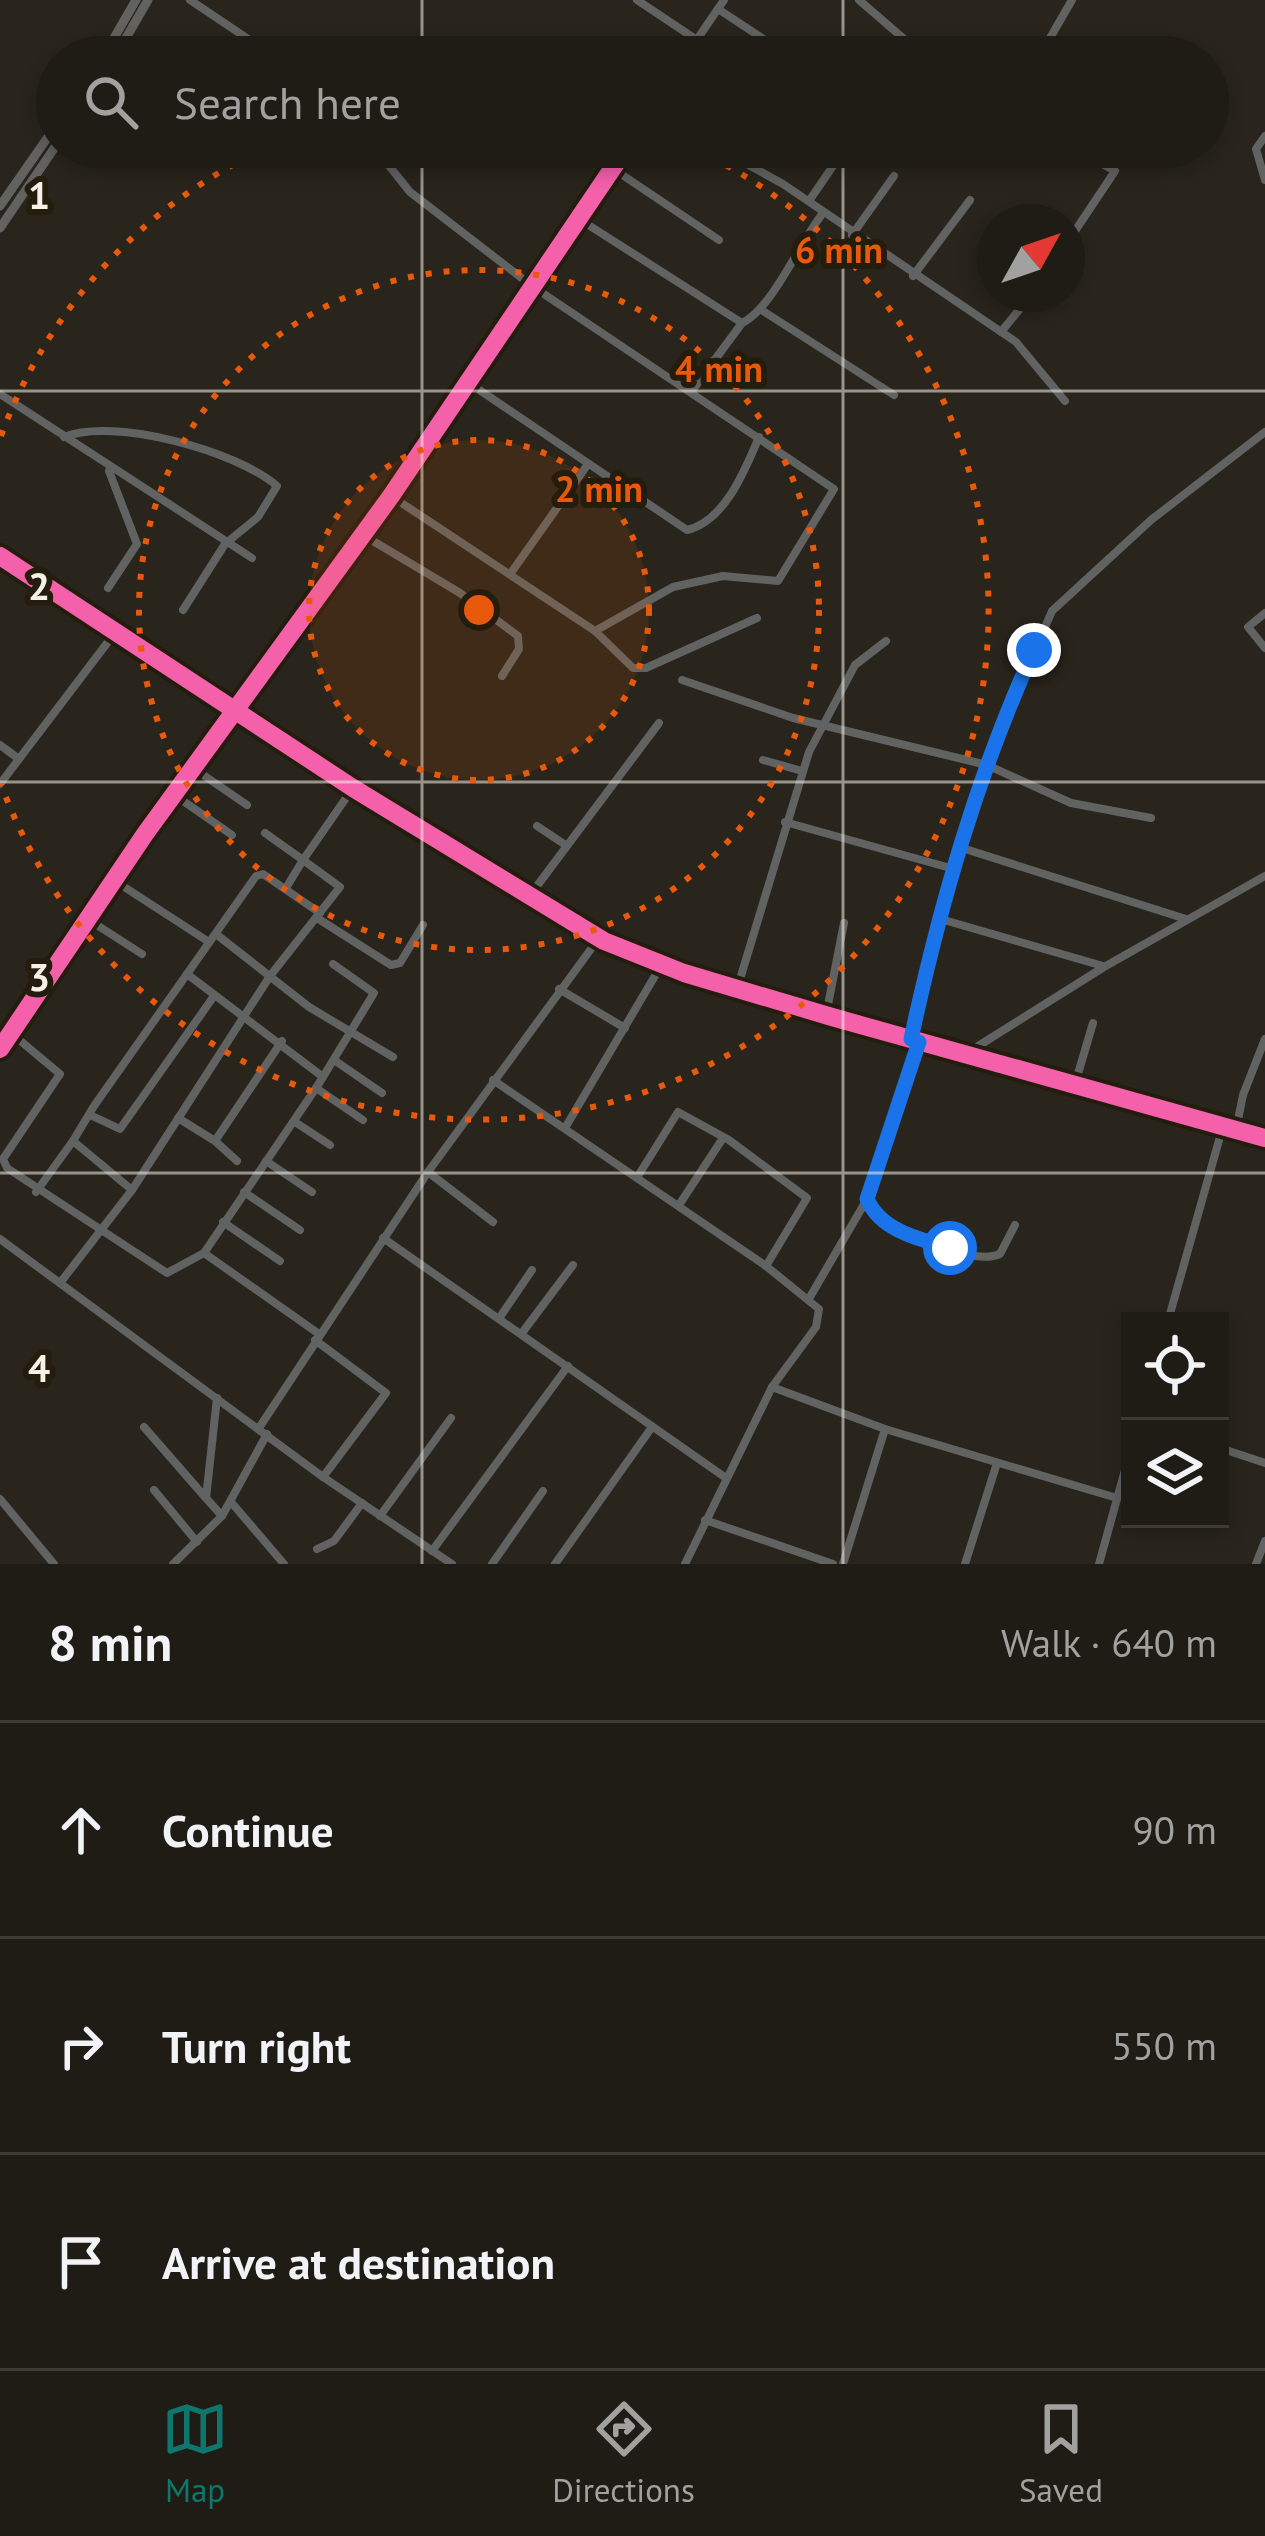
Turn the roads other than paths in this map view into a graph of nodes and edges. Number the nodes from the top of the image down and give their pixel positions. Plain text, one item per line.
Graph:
1 (136, 0) edge
2 (148, 0) edge
3 (190, 0) edge
4 (638, 0) edge
5 (859, 0) edge
6 (1072, 0) edge
7 (721, 4) edge
8 (115, 36) edge
9 (127, 36) edge
10 (244, 36) edge
11 (678, 36) edge
12 (699, 36) edge
13 (763, 36) edge
14 (901, 36) edge
15 (1051, 36) edge
16 (1265, 136) edge
17 (36, 154) edge
18 (41, 168) edge
19 (391, 168) edge
20 (612, 168) joint
21 (756, 168) edge
22 (832, 168) edge
23 (1111, 168) edge
24 (894, 176) dead end
25 (1265, 181) edge
26 (970, 200) dead end
27 (809, 201) junction
28 (0, 206) edge
29 (823, 213) junction
30 (1085, 218) edge
31 (579, 219) junction
32 (0, 228) edge
33 (851, 235) junction
34 (719, 240) dead end
35 (913, 276) junction
36 (532, 286) junction
37 (763, 311) junction
38 (1017, 312) edge
39 (742, 322) junction
40 (1000, 333) junction
41 (469, 383) junction
42 (691, 392) junction
43 (0, 394) edge
44 (894, 395) dead end
45 (1065, 400) dead end
46 (1265, 432) edge
47 (759, 436) junction
48 (64, 437) junction
49 (105, 464) junction
50 (588, 464) junction
51 (391, 496) junction
52 (363, 535) junction
53 (225, 544) junction
54 (0, 556) edge
55 (252, 558) dead end
56 (512, 573) junction
57 (108, 587) dead end
58 (183, 610) dead end
59 (1265, 613) edge
60 (757, 618) dead end
61 (595, 631) junction
62 (114, 634) junction
63 (886, 641) dead end
64 (1265, 648) edge
65 (502, 676) dead end
66 (682, 680) dead end
67 (236, 712) junction
68 (659, 723) dead end
69 (822, 725) junction
70 (0, 745) edge
71 (19, 759) junction
72 (763, 760) dead end
73 (987, 765) junction
74 (196, 770) junction
75 (802, 772) junction
76 (0, 784) edge
77 (353, 788) junction
78 (176, 796) junction
79 (247, 805) dead end
80 (1151, 818) dead end
81 (785, 822) junction
82 (537, 826) dead end
83 (265, 833) dead end
84 (232, 835) dead end
85 (567, 846) junction
86 (959, 847) junction
87 (303, 860) junction
88 (953, 869) junction
89 (1265, 876) edge
90 (115, 880) junction
91 (286, 888) junction
92 (528, 898) junction
93 (318, 915) junction
94 (937, 918) junction
95 (1186, 919) junction
96 (89, 920) junction
97 (844, 923) dead end
98 (423, 925) dead end
99 (217, 934) junction
100 (598, 938) junction
101 (209, 942) junction
102 (142, 954) dead end
103 (333, 964) dead end
104 (662, 964) junction
105 (1104, 967) junction
106 (187, 974) junction
107 (270, 976) junction
108 (559, 989) junction
109 (737, 989) junction
110 (214, 996) junction
111 (826, 1015) junction
112 (244, 1017) junction
113 (1094, 1023) dead end
114 (625, 1028) junction
115 (353, 1033) junction
116 (11, 1034) junction
117 (1265, 1039) edge
118 (915, 1040) junction
119 (282, 1041) junction
120 (0, 1049) edge
121 (965, 1054) junction
122 (393, 1057) dead end
123 (334, 1060) junction
124 (323, 1077) junction
125 (493, 1079) junction
126 (1075, 1085) junction
127 (316, 1088) junction
128 (382, 1093) dead end
129 (90, 1115) junction
130 (178, 1118) junction
131 (363, 1120) dead end
132 (295, 1122) junction
133 (1223, 1126) junction
134 (565, 1129) junction
135 (1236, 1130) junction
136 (723, 1138) junction
137 (1265, 1138) edge
138 (73, 1141) junction
139 (215, 1141) junction
140 (331, 1145) dead end
141 (237, 1161) dead end
142 (266, 1161) junction
143 (428, 1172) junction
144 (638, 1176) junction
145 (132, 1190) junction
146 (36, 1192) junction
147 (244, 1192) junction
148 (312, 1192) dead end
149 (867, 1199) junction
150 (679, 1205) junction
151 (224, 1222) junction
152 (493, 1222) dead end
153 (1015, 1226) dead end
154 (300, 1229) dead end
155 (100, 1232) junction
156 (383, 1238) junction
157 (0, 1239) edge
158 (203, 1253) junction
159 (280, 1262) dead end
160 (573, 1265) dead end
161 (766, 1266) junction
162 (532, 1270) dead end
163 (60, 1282) junction
164 (810, 1297) junction
165 (1171, 1312) edge
166 (500, 1317) junction
167 (522, 1333) junction
168 (317, 1337) junction
169 (568, 1366) junction
170 (772, 1388) junction
171 (217, 1397) junction
172 (451, 1418) dead end
173 (652, 1426) junction
174 (144, 1427) dead end
175 (885, 1429) junction
176 (263, 1431) junction
177 (1229, 1451) edge
178 (997, 1462) junction
179 (1265, 1463) edge
180 (323, 1477) junction
181 (726, 1478) junction
182 (1121, 1484) edge
183 (154, 1490) dead end
184 (543, 1491) dead end
185 (0, 1498) edge
186 (206, 1498) junction
187 (1117, 1498) junction
188 (231, 1502) junction
189 (362, 1503) junction
190 (222, 1516) junction
191 (380, 1516) junction
192 (705, 1520) junction
193 (1265, 1541) edge
194 (196, 1542) junction
195 (317, 1549) dead end
196 (432, 1551) junction
197 (1260, 1557) edge
198 (176, 1563) edge
199 (54, 1564) edge
200 (284, 1564) edge
201 (452, 1564) edge
202 (492, 1564) edge
203 (555, 1564) edge
204 (685, 1564) edge
205 (833, 1564) edge
206 (843, 1564) edge
207 (965, 1564) edge
208 (1099, 1564) edge

1 - 8 main road
2 - 9 main road
3 - 10 street
4 - 11 street
5 - 14 street
6 - 15 street
7 - 12 street
7 - 13 street
16 - 25 street
17 - 28 main road
18 - 32 main road
19 - 36 street
20 - 31 street
20 - 34 street
21 - 27 street
22 - 27 street
23 - 30 street
24 - 33 street
26 - 35 street
27 - 29 street
29 - 33 street
29 - 37 street
31 - 36 street
31 - 39 street
33 - 35 street
35 - 40 street
36 - 41 street
36 - 42 street
37 - 39 street
37 - 44 street
38 - 40 street
39 - 42 street
40 - 45 street
41 - 50 street
41 - 51 street
42 - 47 street
43 - 48 street
46 - 73 street
47 - 50 street
47 - 61 street
48 - 49 street
48 - 53 street
49 - 53 street
49 - 57 street
50 - 56 street
51 - 52 street
51 - 56 street
52 - 65 street
52 - 67 street
53 - 55 street
53 - 58 street
54 - 62 street
56 - 61 street
59 - 64 street
60 - 61 street
62 - 67 street
62 - 71 street
63 - 69 street
66 - 69 street
67 - 74 street
67 - 77 street
68 - 85 street
69 - 73 street
69 - 75 street
70 - 71 street
71 - 76 street
72 - 75 street
73 - 80 street
73 - 86 street
74 - 78 street
74 - 79 street
75 - 81 street
77 - 87 street
77 - 92 street
78 - 84 street
78 - 90 street
81 - 88 street
81 - 109 street
82 - 85 street
83 - 87 street
85 - 92 street
86 - 88 street
86 - 95 street
87 - 91 street
87 - 93 street
88 - 94 street
89 - 95 street
90 - 96 street
90 - 101 street
91 - 93 street
91 - 99 street
92 - 100 street
93 - 98 street
93 - 107 street
94 - 105 street
94 - 118 street
95 - 105 street
96 - 102 street
96 - 116 street
97 - 111 street
99 - 101 street
99 - 107 street
100 - 104 street
100 - 108 street
101 - 106 street
103 - 115 street
104 - 109 street
104 - 114 street
105 - 121 street
106 - 110 street
106 - 129 street
107 - 112 street
107 - 115 street
108 - 114 street
108 - 125 street
109 - 111 street
110 - 112 street
110 - 129 street
111 - 118 street
112 - 119 street
112 - 130 street
113 - 126 street
114 - 134 street
115 - 122 street
115 - 123 street
116 - 120 street
116 - 146 street
117 - 135 street
118 - 121 street
118 - 149 street
119 - 124 street
119 - 139 street
121 - 126 street
123 - 124 street
123 - 128 street
124 - 127 street
125 - 134 street
125 - 143 street
126 - 133 street
127 - 131 street
127 - 132 street
129 - 138 street
130 - 139 street
130 - 145 street
132 - 140 street
132 - 142 street
133 - 135 street
133 - 165 street
134 - 144 street
135 - 137 street
136 - 144 street
136 - 150 street
136 - 161 street
138 - 145 street
138 - 146 street
139 - 141 street
142 - 147 street
142 - 148 street
143 - 152 street
143 - 156 street
144 - 150 street
145 - 155 street
146 - 155 street
147 - 151 street
147 - 154 street
149 - 153 street
149 - 164 street
150 - 161 street
151 - 158 street
151 - 159 street
155 - 158 street
155 - 163 street
156 - 166 street
156 - 168 street
157 - 163 street
158 - 168 street
160 - 167 street
161 - 164 street
162 - 166 street
163 - 171 street
164 - 170 street
166 - 167 street
167 - 169 street
168 - 176 street
168 - 180 street
169 - 173 street
169 - 196 street
170 - 175 street
170 - 181 street
171 - 176 street
171 - 186 street
172 - 191 street
173 - 181 street
173 - 203 street
174 - 186 street
175 - 178 street
175 - 206 street
176 - 180 street
176 - 188 street
177 - 179 street
178 - 187 street
178 - 207 street
180 - 189 street
181 - 192 street
182 - 187 street
183 - 194 street
184 - 202 street
185 - 199 street
186 - 190 street
187 - 208 street
188 - 190 street
188 - 200 street
189 - 191 street
189 - 195 street
190 - 194 street
191 - 196 street
192 - 204 street
192 - 205 street
193 - 197 street
194 - 198 street
196 - 201 street

